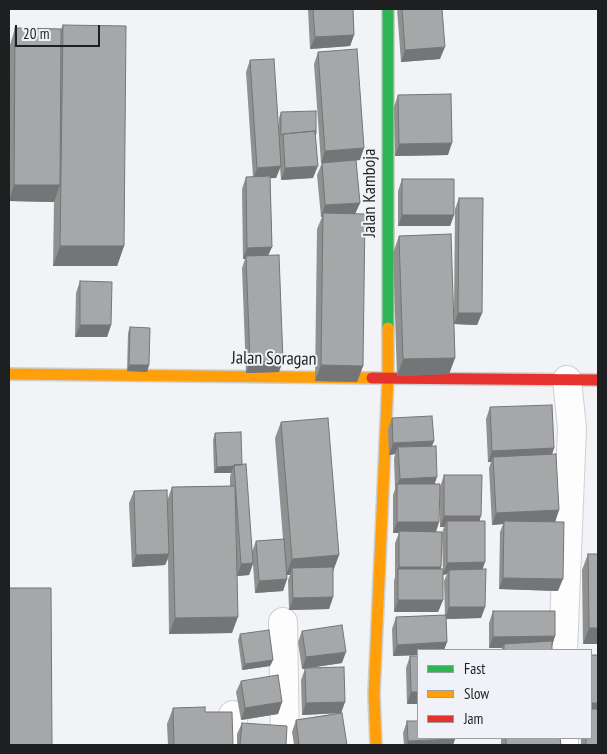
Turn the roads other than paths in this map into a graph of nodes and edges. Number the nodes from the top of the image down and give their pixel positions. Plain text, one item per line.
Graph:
1 (388, 9) edge
2 (9, 374) edge
3 (388, 378) junction
4 (568, 380) junction
5 (598, 380) edge
6 (283, 622) dead end
7 (563, 649) edge
8 (233, 715) edge
9 (234, 745) edge
10 (285, 745) edge
11 (376, 745) edge

1 - 3 street, Jalan Kamboja
2 - 3 street, Jalan Soragan
3 - 4 street, Jalan Soragan
3 - 11 street, Jalan Kamboja
4 - 5 street, Jalan Soragan
4 - 7 street
6 - 10 street
8 - 9 street

